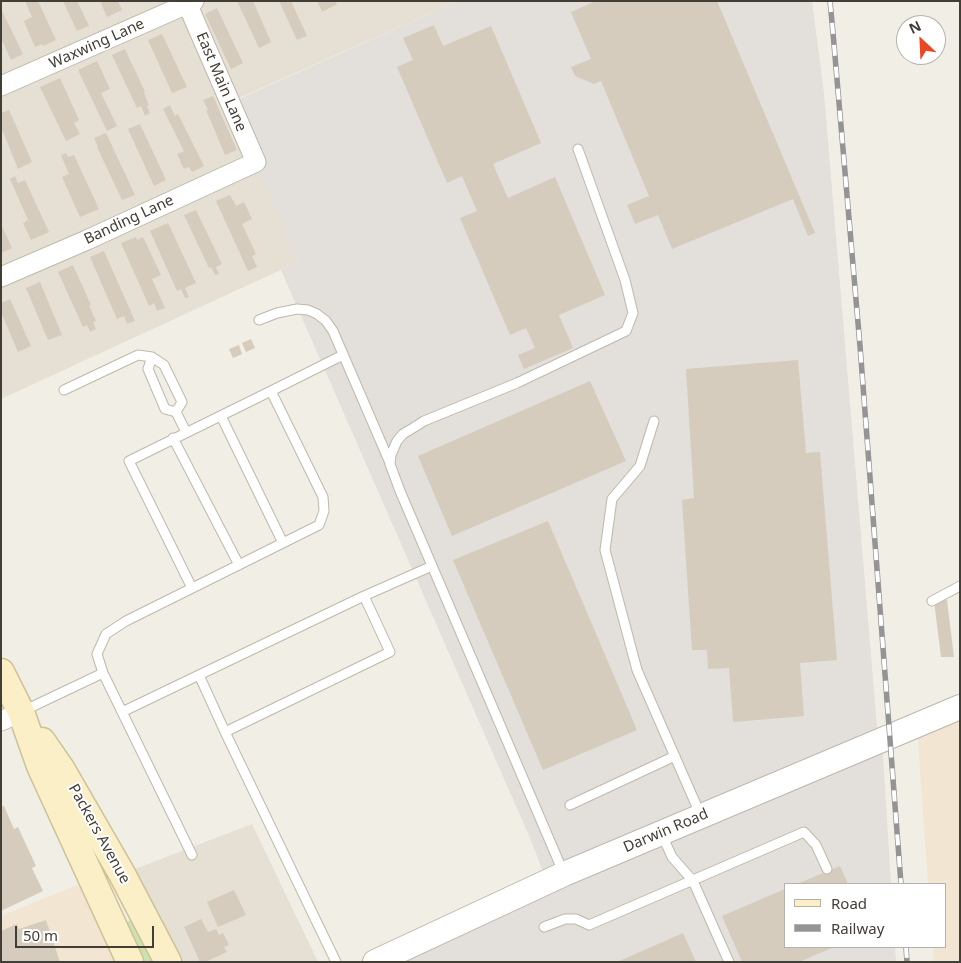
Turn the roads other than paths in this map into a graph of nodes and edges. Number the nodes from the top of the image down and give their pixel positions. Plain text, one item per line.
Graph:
1 (189, 2) edge
2 (1, 86) edge
3 (578, 149) dead end
4 (256, 162) joint
5 (1, 277) edge
6 (259, 320) dead end
7 (343, 355) junction
8 (152, 357) junction
9 (64, 390) dead end
10 (271, 391) junction
11 (176, 412) junction
12 (221, 416) junction
13 (654, 421) dead end
14 (186, 432) junction
15 (173, 438) junction
16 (390, 464) junction
17 (283, 543) junction
18 (239, 565) junction
19 (432, 566) junction
20 (960, 586) edge
21 (192, 588) junction
22 (364, 596) junction
23 (932, 600) dead end
24 (1, 672) edge
25 (103, 673) junction
26 (199, 675) junction
27 (960, 707) edge
28 (122, 712) junction
29 (11, 717) edge
30 (225, 732) junction
31 (675, 756) junction
32 (570, 806) dead end
33 (702, 816) junction
34 (661, 833) junction
35 (192, 855) dead end
36 (827, 869) dead end
37 (564, 874) junction
38 (693, 880) junction
39 (544, 927) dead end
40 (130, 962) edge
41 (168, 962) edge
42 (336, 962) edge
43 (375, 962) edge
44 (729, 962) edge

1 - 2 street, Waxwing Lane
1 - 4 street, East Main Lane
3 - 16 lane
4 - 5 street, Banding Lane
6 - 7 lane
7 - 10 lane
7 - 16 lane
8 - 9 lane
8 - 11 lane
8 - 11 lane
10 - 12 lane
10 - 17 lane
11 - 14 lane
12 - 14 lane
12 - 17 lane
13 - 31 lane
14 - 15 lane
15 - 18 lane
15 - 21 lane
16 - 19 lane
17 - 18 lane
18 - 21 lane
19 - 22 lane
19 - 37 lane
20 - 23 lane
21 - 25 lane
22 - 26 lane
22 - 30 lane
24 - 29 main road, Packers Avenue
25 - 28 lane
25 - 29 lane
26 - 28 lane
26 - 30 lane
27 - 33 street, Darwin Road
28 - 35 lane
29 - 40 main road, Packers Avenue
29 - 41 main road, Packers Avenue
30 - 42 lane
31 - 32 lane
31 - 33 lane
33 - 34 street, Darwin Road
34 - 37 street, Darwin Road
34 - 38 lane
36 - 38 lane
37 - 43 street, Darwin Road
38 - 39 lane
38 - 44 lane

